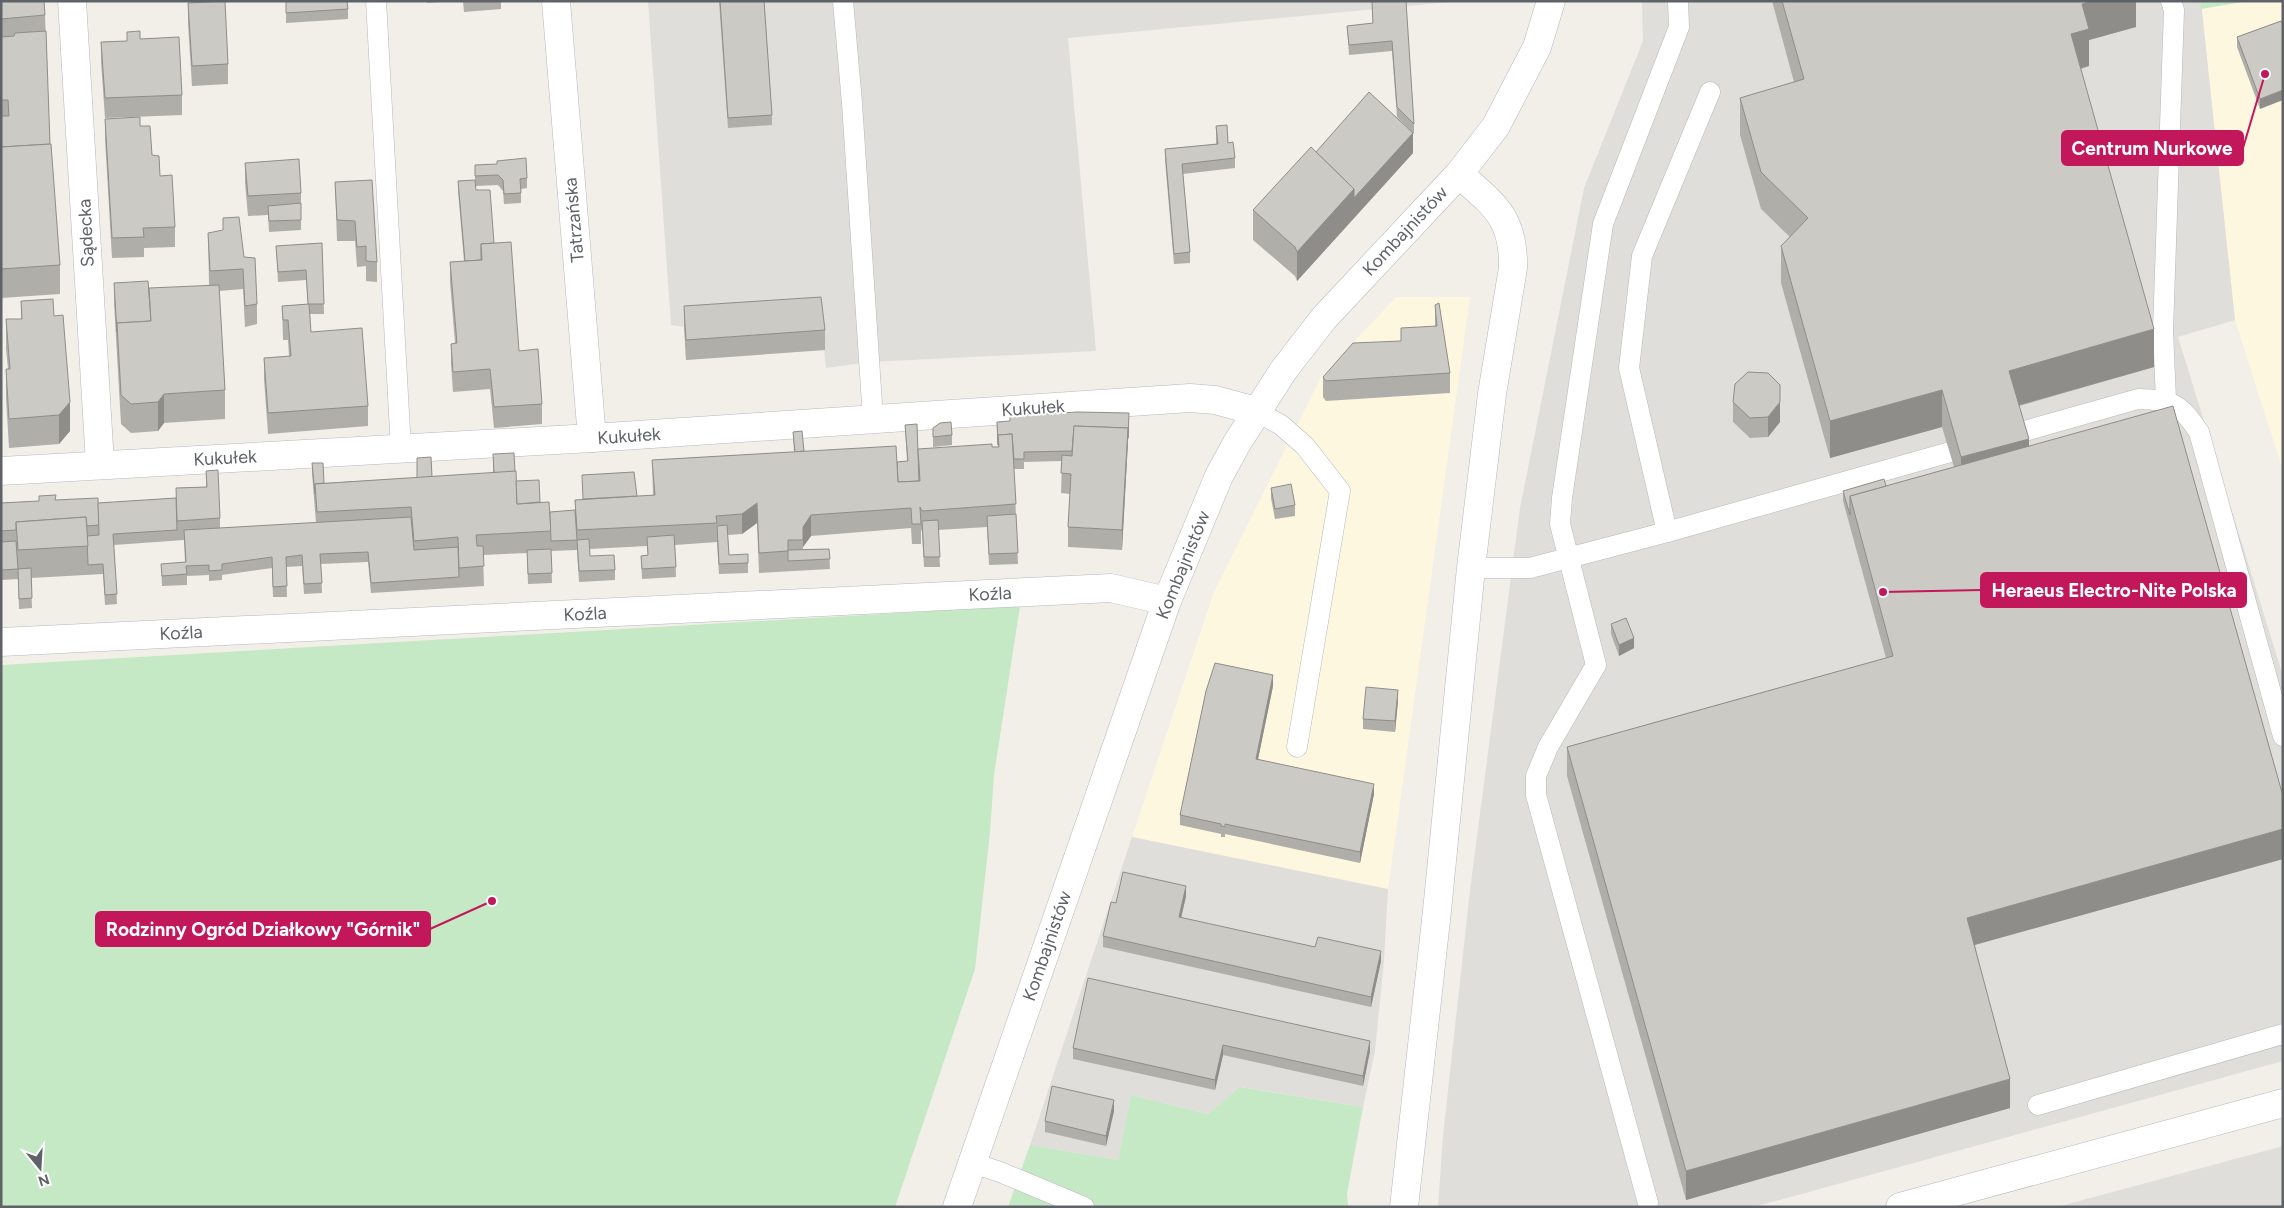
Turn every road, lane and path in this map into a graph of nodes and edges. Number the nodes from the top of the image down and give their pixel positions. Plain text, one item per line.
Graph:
1 (72, 1) edge
2 (376, 1) edge
3 (556, 1) edge
4 (843, 1) edge
5 (1551, 1) edge
6 (1678, 1) edge
7 (2171, 1) edge
8 (1710, 92) dead end
9 (1459, 174) junction
10 (2166, 400) junction
11 (1256, 411) junction
12 (873, 419) junction
13 (592, 438) junction
14 (401, 449) junction
15 (100, 464) junction
16 (1, 471) edge
17 (1668, 532) junction
18 (1567, 558) junction
19 (1470, 568) junction
20 (1168, 601) junction
21 (1, 642) edge
22 (2283, 736) edge
23 (1298, 747) dead end
24 (2283, 1034) edge
25 (2283, 1103) edge
26 (2038, 1105) dead end
27 (973, 1163) junction
28 (1648, 1203) dead end
29 (957, 1207) edge
30 (1084, 1207) edge
31 (1404, 1207) edge
32 (1900, 1207) edge

1 - 15 street, Sądecka
2 - 14 lane
3 - 13 street, Tatrzańska
4 - 12 lane
5 - 9 street, Kombajnistów
6 - 18 lane
7 - 10 lane
8 - 17 lane
9 - 11 street, Kombajnistów
9 - 19 street
10 - 17 lane
10 - 22 lane
11 - 12 street, Kukułek
11 - 20 street, Kombajnistów
11 - 23 lane
12 - 13 street, Kukułek
13 - 14 street, Kukułek
14 - 15 street, Kukułek
15 - 16 street, Kukułek
17 - 18 lane
18 - 19 lane
18 - 28 lane
19 - 31 street
20 - 21 street, Koźla
20 - 27 street, Kombajnistów
24 - 26 lane
25 - 32 street
27 - 29 street, Kombajnistów
27 - 30 lane

